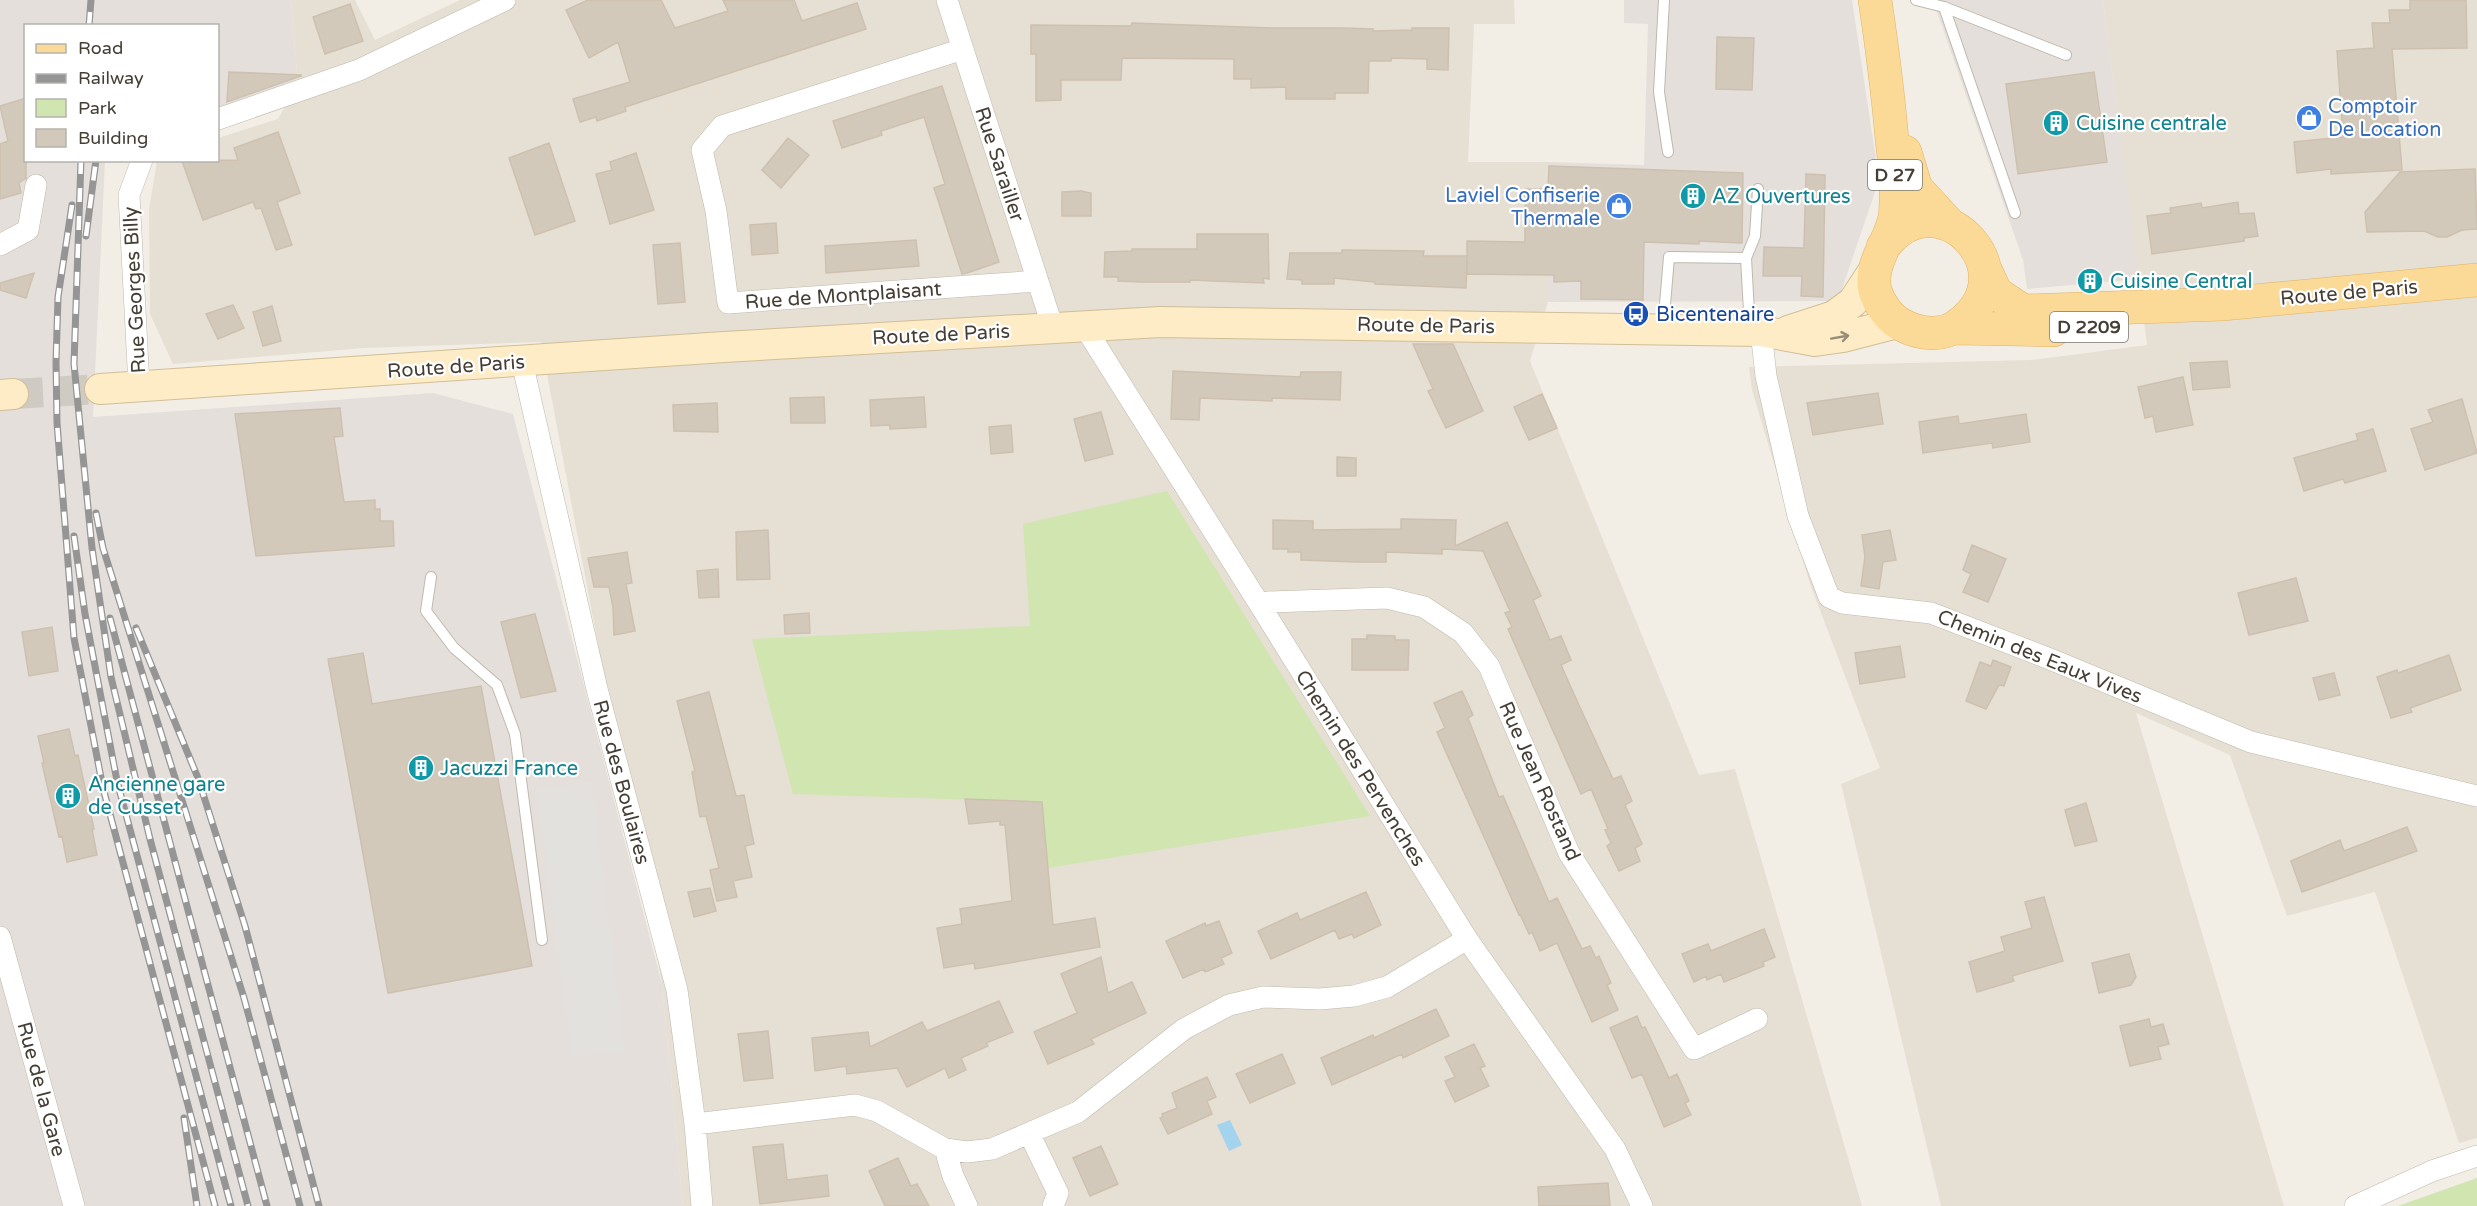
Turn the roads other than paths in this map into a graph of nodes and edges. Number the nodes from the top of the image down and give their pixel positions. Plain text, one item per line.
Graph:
1 (505, 0) edge
2 (947, 0) edge
3 (1664, 0) edge
4 (1916, 0) edge
5 (1878, 1) edge
6 (1944, 7) junction
7 (963, 49) junction
8 (2066, 55) dead end
9 (1889, 101) junction
10 (219, 119) edge
11 (1668, 152) dead end
12 (141, 162) edge
13 (36, 185) dead end
14 (1758, 189) dead end
15 (2015, 213) dead end
16 (1950, 225) junction
17 (0, 246) edge
18 (1746, 258) junction
19 (1879, 258) junction
20 (1985, 269) junction
21 (2477, 280) edge
22 (1038, 281) junction
23 (2222, 304) junction
24 (1897, 323) junction
25 (1084, 326) junction
26 (1053, 328) junction
27 (1955, 328) junction
28 (1663, 329) junction
29 (1765, 332) junction
30 (522, 362) junction
31 (139, 386) junction
32 (100, 389) tunnel mouth
33 (430, 577) dead end
34 (1260, 605) junction
35 (2477, 796) edge
36 (0, 937) edge
37 (1467, 939) junction
38 (542, 940) dead end
39 (1757, 1019) dead end
40 (695, 1124) junction
41 (1029, 1133) junction
42 (945, 1149) junction
43 (2477, 1156) edge
44 (74, 1206) edge
45 (702, 1206) edge
46 (967, 1206) edge
47 (1053, 1206) edge
48 (1642, 1206) edge
49 (2355, 1206) edge

1 - 10 street
2 - 7 street, Rue Sarailler
3 - 11 lane
4 - 6 lane
5 - 9 main road, D 27
6 - 8 lane
6 - 15 lane
7 - 22 street, Rue Sarailler
7 - 22 street, Rue de Montplaisant
9 - 16 main road, D 27
9 - 19 main road, D 27
12 - 31 street, Rue Georges Billy
13 - 17 street
14 - 18 lane
16 - 19 main road
16 - 20 main road
18 - 28 lane
18 - 29 lane
19 - 24 main road
19 - 29 main road, Route de Paris
20 - 23 main road, Route de Paris / D 2209
20 - 27 main road
21 - 23 main road, Route de Paris / D 2209
22 - 26 street, Rue Sarailler
23 - 27 main road, Route de Paris / D 2209
24 - 27 main road
29 -> 24 main road, Route de Paris
25 - 26 main road, Route de Paris
25 - 28 main road, Route de Paris
25 - 34 street, Chemin des Pervenches
26 - 30 main road, Route de Paris
28 - 29 main road, Route de Paris
29 - 35 street, Chemin des Eaux Vives
30 - 31 main road, Route de Paris
30 - 40 street, Rue des Boulaires
31 - 32 main road, Route de Paris
33 - 38 lane
34 - 37 street, Chemin des Pervenches
34 - 39 street, Rue Jean Rostand
36 - 44 street, Rue de la Gare
37 - 41 street
37 - 48 street, Chemin des Pervenches
40 - 42 street
40 - 45 street, Rue des Boulaires
41 - 42 street
41 - 47 street
42 - 46 street
43 - 49 street

